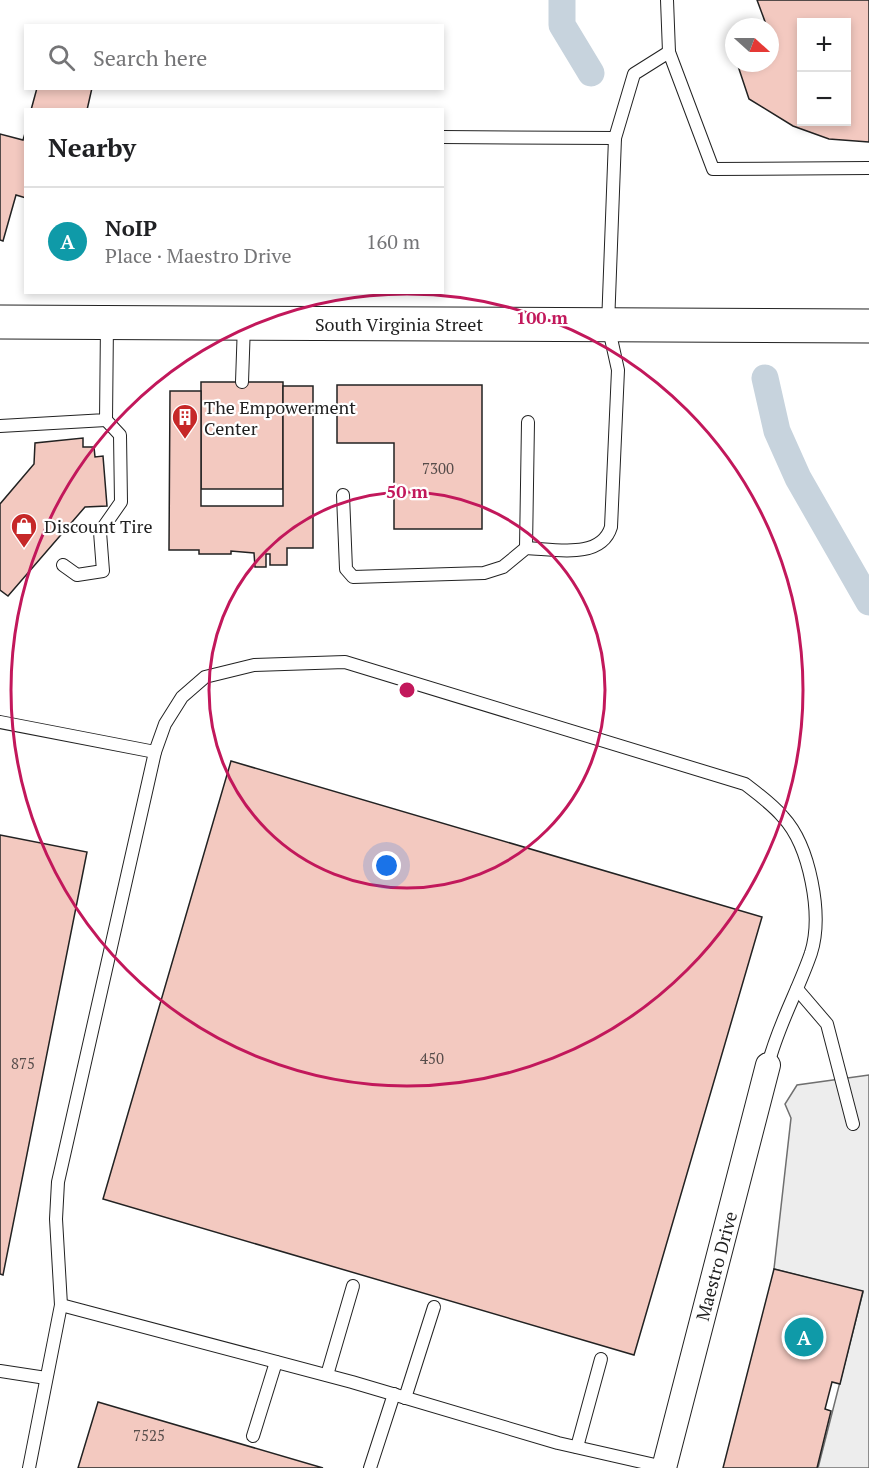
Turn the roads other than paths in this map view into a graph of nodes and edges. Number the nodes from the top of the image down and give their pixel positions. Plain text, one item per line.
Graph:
1 (668, 0) edge
2 (669, 52) junction
3 (444, 137) edge
4 (615, 138) junction
5 (869, 168) edge
6 (0, 322) edge
7 (107, 322) junction
8 (244, 323) junction
9 (608, 325) junction
10 (869, 326) edge
11 (242, 382) dead end
12 (106, 420) junction
13 (528, 422) dead end
14 (0, 426) edge
15 (343, 495) dead end
16 (526, 548) junction
17 (63, 565) dead end
18 (0, 722) edge
19 (155, 752) junction
20 (797, 989) junction
21 (768, 1065) joint
22 (853, 1124) dead end
23 (353, 1286) dead end
24 (61, 1305) junction
25 (434, 1307) dead end
26 (601, 1359) dead end
27 (276, 1362) junction
28 (0, 1371) edge
29 (327, 1375) junction
30 (46, 1378) junction
31 (400, 1396) junction
32 (253, 1436) dead end
33 (577, 1447) junction
34 (29, 1468) edge
35 (370, 1468) edge
36 (664, 1468) edge

1 - 2 lane
2 - 4 lane
2 - 5 lane
3 - 4 lane
4 - 9 lane
6 - 7 main road, South Virginia Street
7 - 8 main road, South Virginia Street
7 - 12 lane
8 - 9 main road, South Virginia Street
8 - 11 lane
9 - 10 main road, South Virginia Street
9 - 16 lane
12 - 14 lane
12 - 17 lane
13 - 16 lane
15 - 16 lane
18 - 19 lane
19 - 20 lane
19 - 24 lane
20 - 21 lane
20 - 22 lane
21 - 36 street, Maestro Drive
23 - 29 lane
24 - 27 lane
24 - 30 lane
25 - 31 lane
26 - 33 lane
27 - 29 lane
27 - 32 lane
28 - 30 lane
29 - 31 lane
30 - 34 lane
31 - 33 lane
31 - 35 lane
33 - 36 lane

